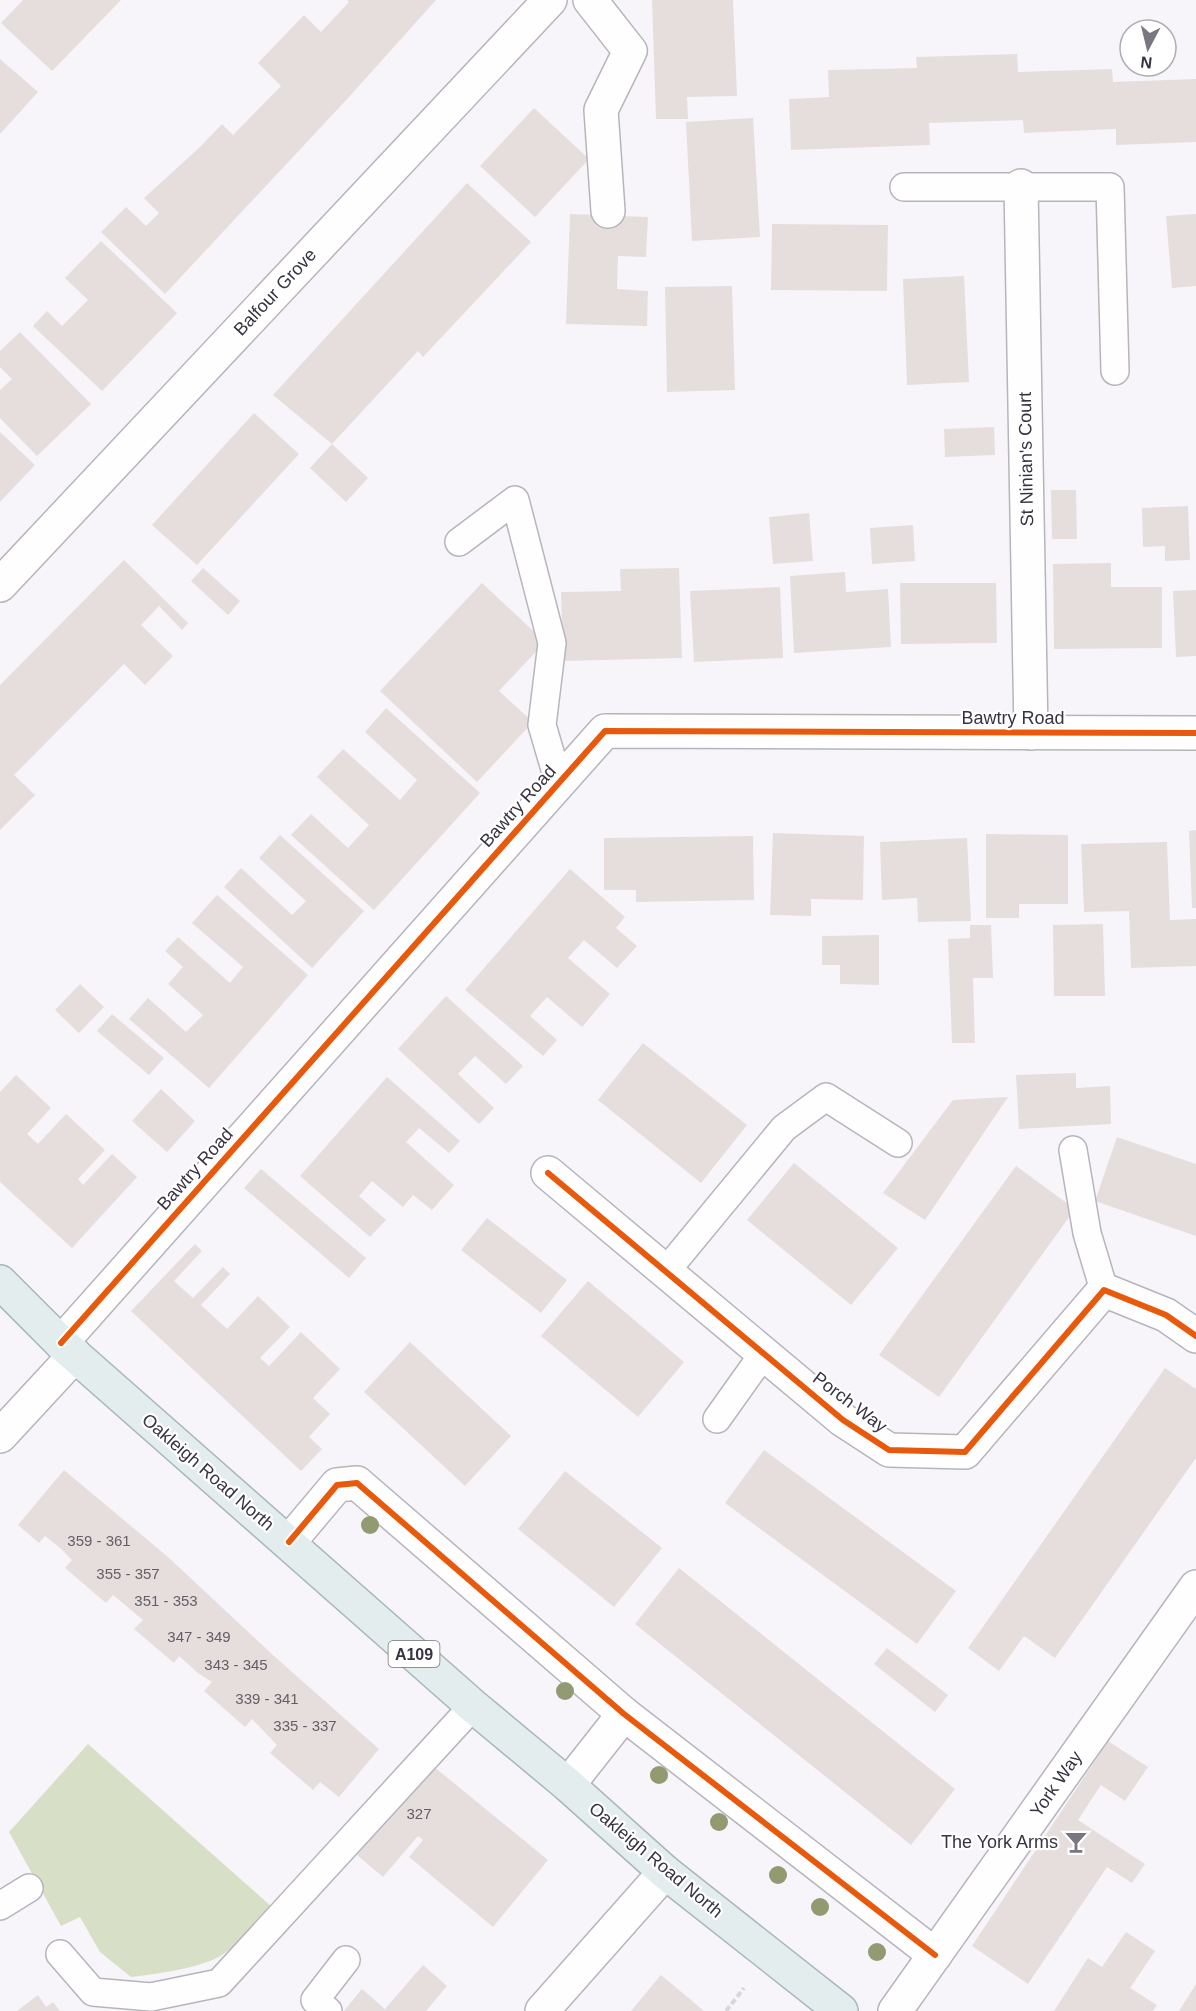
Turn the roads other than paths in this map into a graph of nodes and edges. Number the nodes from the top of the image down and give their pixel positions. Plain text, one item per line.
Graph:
1 (550, 0) edge
2 (590, 0) edge
3 (1021, 186) junction
4 (904, 187) dead end
5 (608, 211) dead end
6 (1115, 371) dead end
7 (459, 542) dead end
8 (0, 585) edge
9 (1031, 733) junction
10 (1196, 733) edge
11 (559, 783) junction
12 (898, 1143) dead end
13 (1073, 1150) dead end
14 (548, 1173) dead end
15 (666, 1271) junction
16 (0, 1282) edge
17 (1104, 1290) junction
18 (1196, 1336) edge
19 (68, 1349) junction
20 (764, 1353) junction
21 (717, 1419) dead end
22 (0, 1436) edge
23 (289, 1542) junction
24 (1196, 1587) edge
25 (473, 1706) junction
26 (624, 1714) junction
27 (568, 1785) junction
28 (665, 1872) junction
29 (29, 1888) dead end
30 (0, 1906) edge
31 (60, 1954) dead end
32 (935, 1955) junction
33 (346, 1960) dead end
34 (328, 2011) edge
35 (542, 2011) edge
36 (842, 2011) edge
37 (895, 2011) edge

1 - 8 street, Balfour Grove
2 - 5 street
3 - 4 lane
3 - 6 lane
3 - 9 street, St Ninian's Court
7 - 11 lane
9 - 10 street, Bawtry Road
9 - 11 street, Bawtry Road
11 - 19 street, Bawtry Road
12 - 15 lane
13 - 17 lane
14 - 15 street, Porch Way
15 - 20 street, Porch Way
16 - 19 main road, Oakleigh Road North / A109
17 - 18 street
17 - 20 street, Porch Way
19 - 22 street, Bawtry Road
19 - 23 main road, Oakleigh Road North / A109
20 - 21 lane
23 - 25 main road, Oakleigh Road North / A109
23 - 26 street
24 - 32 street, York Way
25 - 27 main road, Oakleigh Road North / A109
25 - 31 lane
26 - 27 street
26 - 32 street
27 - 28 main road, Oakleigh Road North / A109
28 - 35 street
28 - 36 main road, Oakleigh Road North / A109
29 - 30 lane
32 - 37 street, York Way
33 - 34 lane

